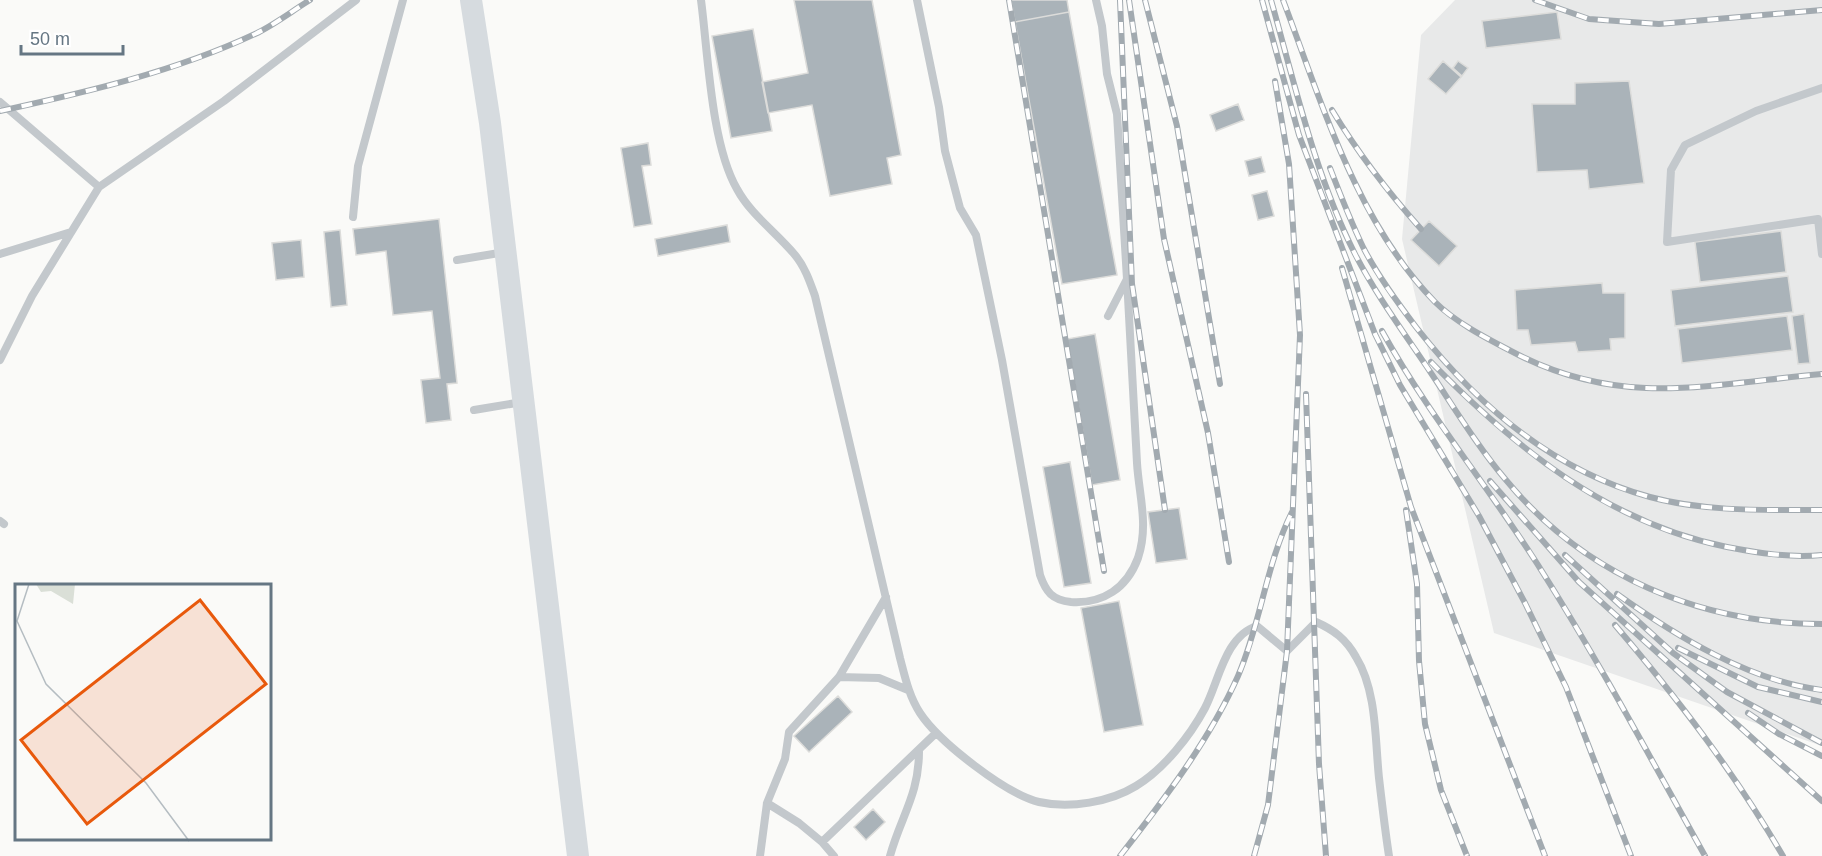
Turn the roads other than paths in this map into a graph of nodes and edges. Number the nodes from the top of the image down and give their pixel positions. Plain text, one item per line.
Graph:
1 (356, 0) edge
2 (404, 0) edge
3 (471, 0) edge
4 (701, 0) edge
5 (917, 0) edge
6 (1095, 0) edge
7 (1822, 88) edge
8 (0, 102) edge
9 (99, 187) junction
10 (353, 217) dead end
11 (71, 232) junction
12 (505, 251) junction
13 (0, 254) edge
14 (1822, 254) edge
15 (457, 260) dead end
16 (1127, 279) junction
17 (1108, 316) dead end
18 (0, 360) edge
19 (523, 402) junction
20 (474, 410) dead end
21 (886, 597) junction
22 (838, 677) junction
23 (908, 690) junction
24 (936, 732) junction
25 (919, 751) junction
26 (767, 803) junction
27 (822, 842) junction
28 (578, 856) edge
29 (760, 856) edge
30 (834, 856) edge
31 (890, 856) edge
32 (1389, 856) edge

1 - 9 lane
2 - 10 lane
3 - 12 main road
4 - 21 lane
5 - 16 lane
6 - 16 lane
7 - 14 lane
8 - 9 lane
9 - 11 lane
11 - 13 lane
11 - 18 lane
12 - 15 lane
12 - 19 main road
16 - 17 lane
19 - 20 lane
19 - 28 main road
21 - 22 lane
21 - 23 lane
22 - 23 lane
22 - 26 lane
23 - 24 lane
24 - 25 lane
24 - 32 lane
25 - 27 lane
25 - 31 lane
26 - 27 lane
26 - 29 lane
27 - 30 lane

